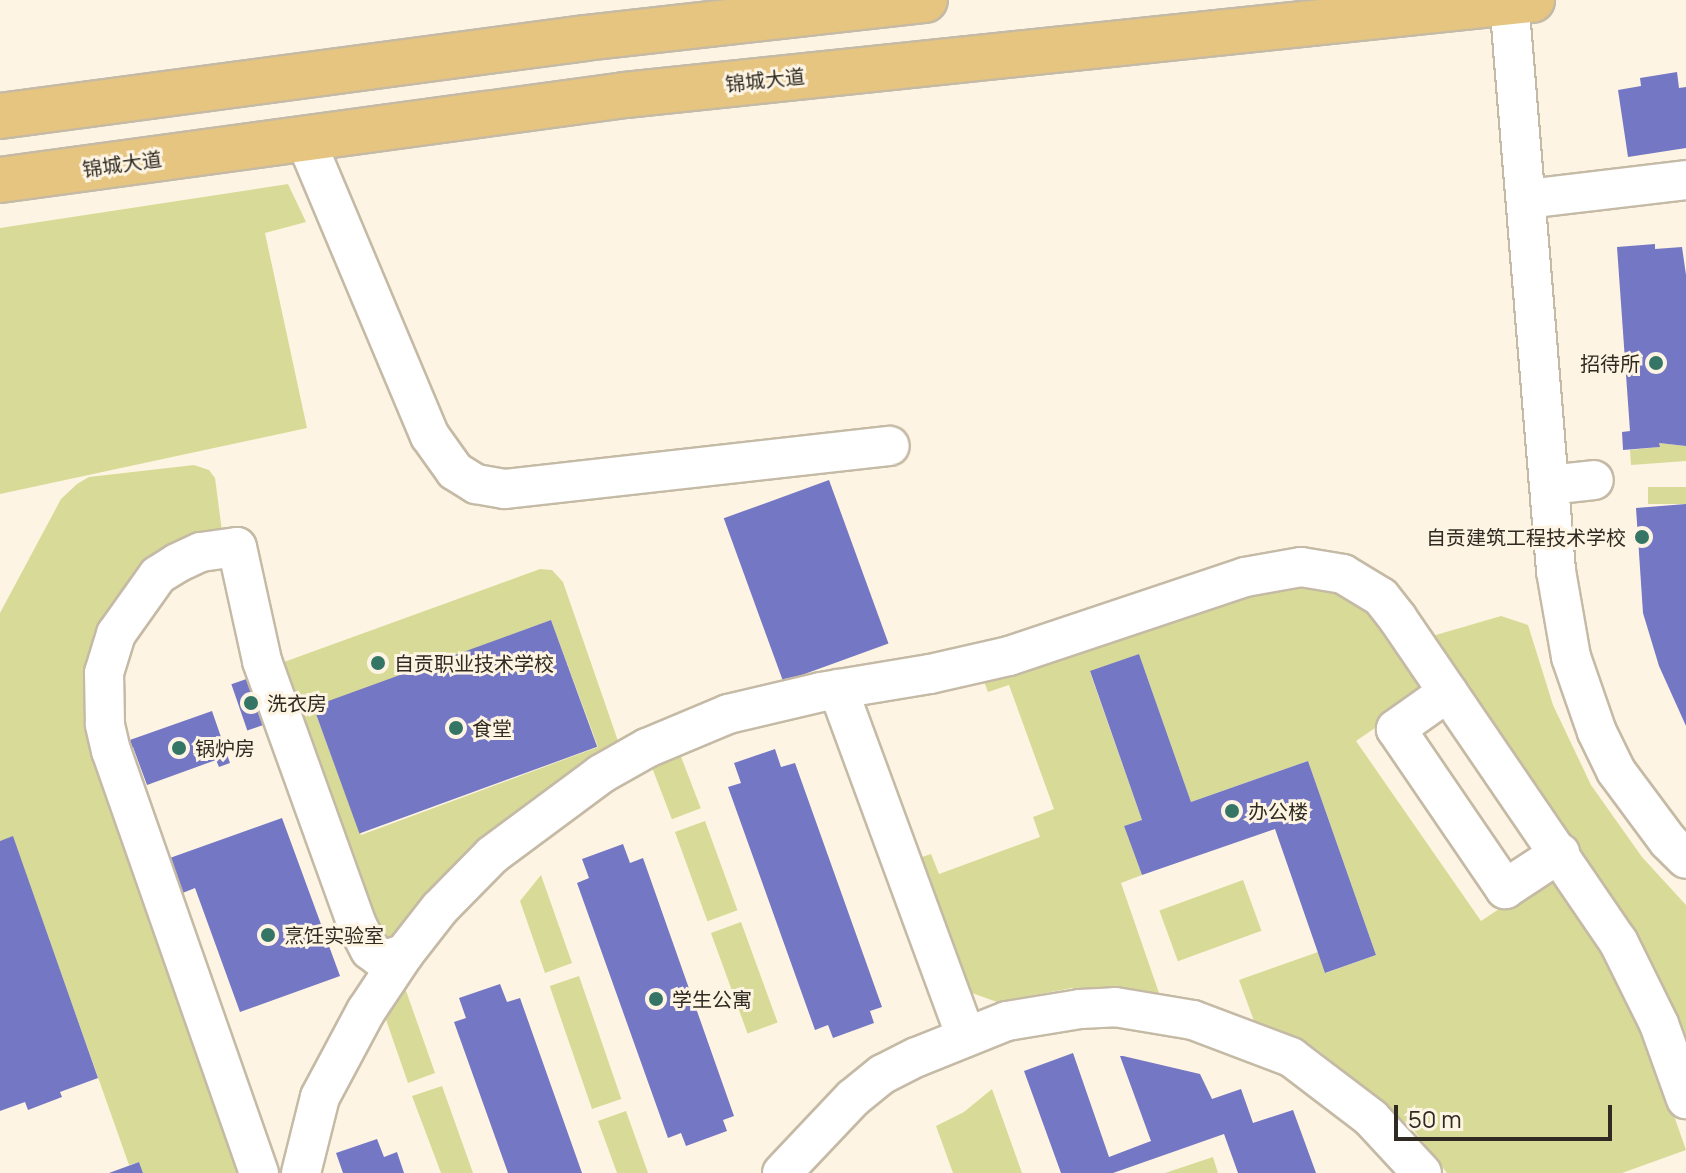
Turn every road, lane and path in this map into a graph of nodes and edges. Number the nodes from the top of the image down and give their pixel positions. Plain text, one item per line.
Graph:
1 (925, 0) edge
2 (1517, 1) edge
3 (0, 116) edge
4 (305, 139) junction
5 (0, 180) edge
6 (1686, 180) edge
7 (1527, 199) junction
8 (890, 446) dead end
9 (1594, 480) dead end
10 (1549, 485) junction
11 (838, 689) junction
12 (1448, 692) junction
13 (1560, 853) junction
14 (1686, 859) edge
15 (404, 954) junction
16 (965, 1035) junction
17 (1686, 1099) edge
18 (259, 1173) edge
19 (301, 1173) edge
20 (782, 1173) edge
21 (1422, 1173) edge

1 - 3 main road
2 - 4 main road, 锦城大道
2 - 7 street
4 - 5 main road, 锦城大道
4 - 8 street
6 - 7 street
7 - 10 street
9 - 10 street
10 - 14 street
11 - 12 street
11 - 15 street
11 - 16 street
12 - 13 street
12 - 13 street
13 - 17 street
15 - 18 street
15 - 19 street
16 - 20 street
16 - 21 street

